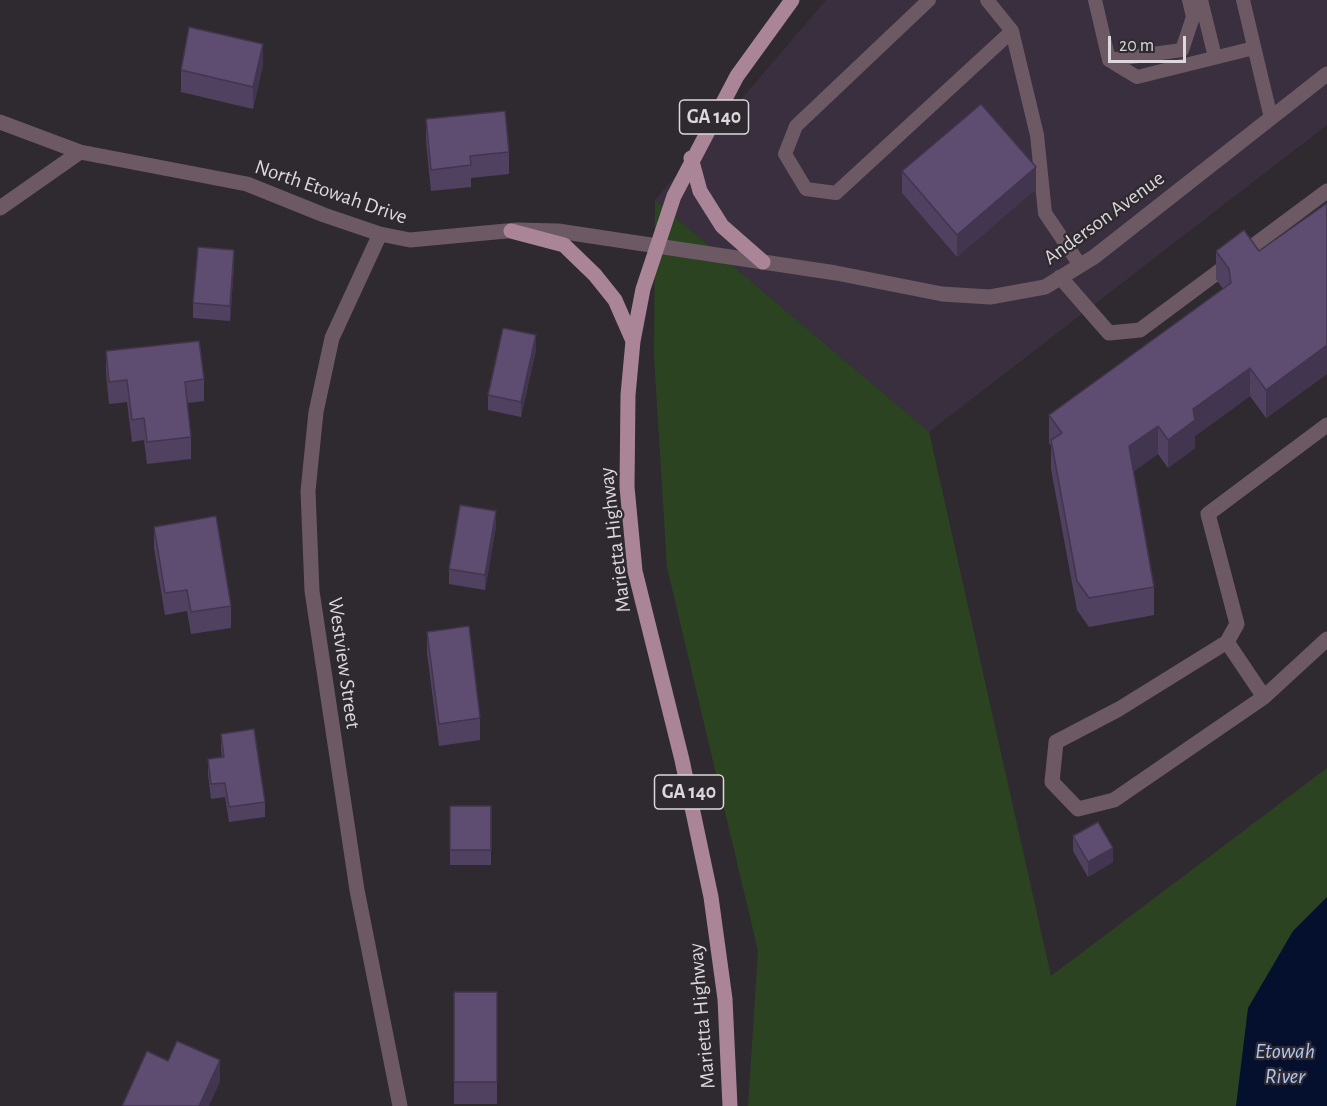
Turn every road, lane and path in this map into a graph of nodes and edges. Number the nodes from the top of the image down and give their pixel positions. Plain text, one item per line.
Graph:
1 (792, 0) edge
2 (929, 0) edge
3 (987, 0) edge
4 (1095, 0) edge
5 (1189, 0) edge
6 (1201, 0) edge
7 (1243, 0) edge
8 (1012, 31) junction
9 (1254, 48) junction
10 (1215, 57) junction
11 (1109, 60) junction
12 (1327, 74) edge
13 (1271, 118) junction
14 (0, 122) edge
15 (80, 152) junction
16 (691, 158) junction
17 (1327, 191) edge
18 (0, 208) edge
19 (511, 231) junction
20 (380, 234) junction
21 (656, 246) junction
22 (764, 262) junction
23 (1080, 265) junction
24 (1060, 277) junction
25 (633, 341) junction
26 (1327, 425) edge
27 (1327, 639) edge
28 (1227, 642) junction
29 (1264, 697) junction
30 (400, 1106) edge
31 (730, 1106) edge

1 - 16 main road, Marietta Highway / GA 140
2 - 8 lane
3 - 8 lane
4 - 11 lane
5 - 11 lane
6 - 10 lane
7 - 9 lane
8 - 23 lane
9 - 10 lane
9 - 13 lane
10 - 11 lane
12 - 13 street, Anderson Avenue
13 - 23 street, Anderson Avenue
14 - 15 street, North Etowah Drive
15 - 18 street
15 - 20 street, North Etowah Drive
16 - 21 main road, Marietta Highway / GA 140
16 - 22 main road
17 - 24 street
19 - 20 street, North Etowah Drive
19 - 21 street, North Etowah Drive
19 - 25 main road
20 - 30 street, Westview Street
21 - 22 street, Anderson Avenue
21 - 25 main road, Marietta Highway / GA 140
22 - 24 street, Anderson Avenue
23 - 24 street, Anderson Avenue
25 - 31 main road, Marietta Highway / GA 140
26 - 28 street
27 - 29 street
28 - 29 street
28 - 29 street

